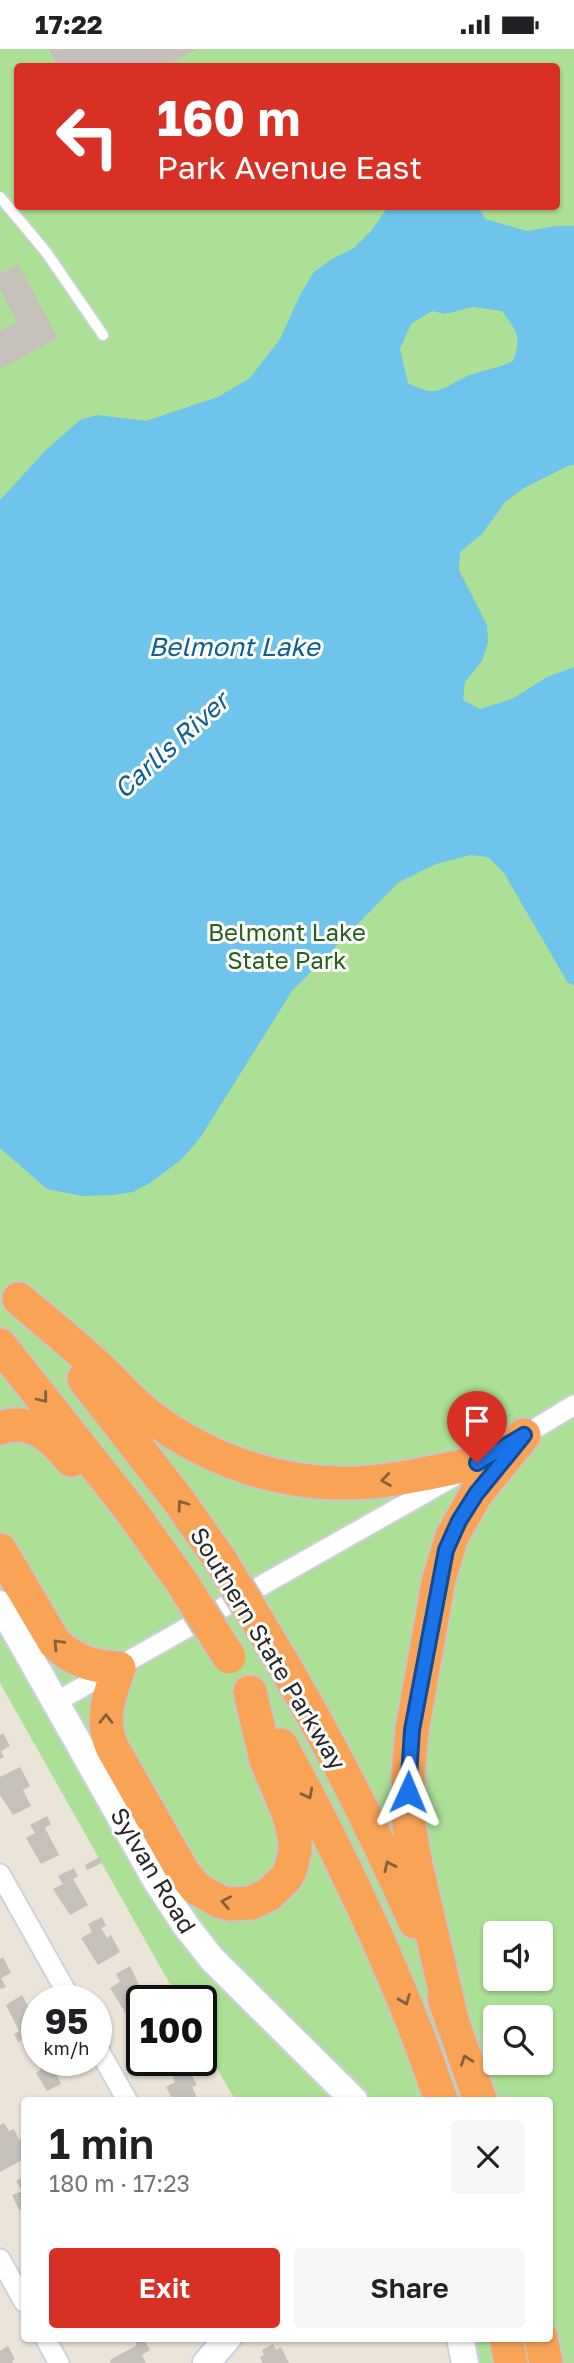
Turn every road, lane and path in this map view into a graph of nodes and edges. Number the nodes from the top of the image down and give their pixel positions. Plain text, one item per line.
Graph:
1 (0, 197) edge
2 (103, 335) dead end
3 (10, 1288) edge
4 (0, 1345) edge
5 (571, 1410) edge
6 (0, 1428) edge
7 (524, 1435) junction
8 (477, 1463) junction
9 (129, 1508) junction
10 (0, 1550) edge
11 (0, 1604) edge
12 (119, 1668) junction
13 (250, 1692) junction
14 (55, 1702) junction
15 (0, 1874) edge
16 (63, 1985) edge
17 (452, 2020) junction
18 (112, 2073) edge
19 (125, 2097) edge
20 (351, 2097) edge
21 (440, 2097) edge
22 (479, 2097) edge
23 (0, 2259) edge
24 (21, 2297) edge
25 (47, 2342) edge
26 (224, 2342) edge
27 (461, 2342) edge
28 (507, 2342) edge
29 (542, 2342) edge
30 (59, 2363) edge
31 (206, 2363) edge
32 (465, 2363) edge
33 (510, 2363) edge
34 (546, 2363) edge

1 - 2 lane
8 -> 3 highway
17 -> 3 highway, Southern State Parkway, bridge
4 -> 9 highway, Southern State Parkway
5 - 7 street
6 - 9 highway
7 - 8 street
7 - 17 highway
8 - 12 street
9 - 13 highway, Southern State Parkway, bridge
12 -> 10 highway
11 - 14 street, Sylvan Road
13 -> 12 highway
12 - 14 street
13 -> 21 highway, Southern State Parkway
14 - 20 street, Sylvan Road
15 - 16 street
22 -> 17 highway, Southern State Parkway
18 - 19 street
23 - 24 street
25 - 30 street
26 - 31 street
27 - 32 street
28 - 33 highway
29 - 34 highway

